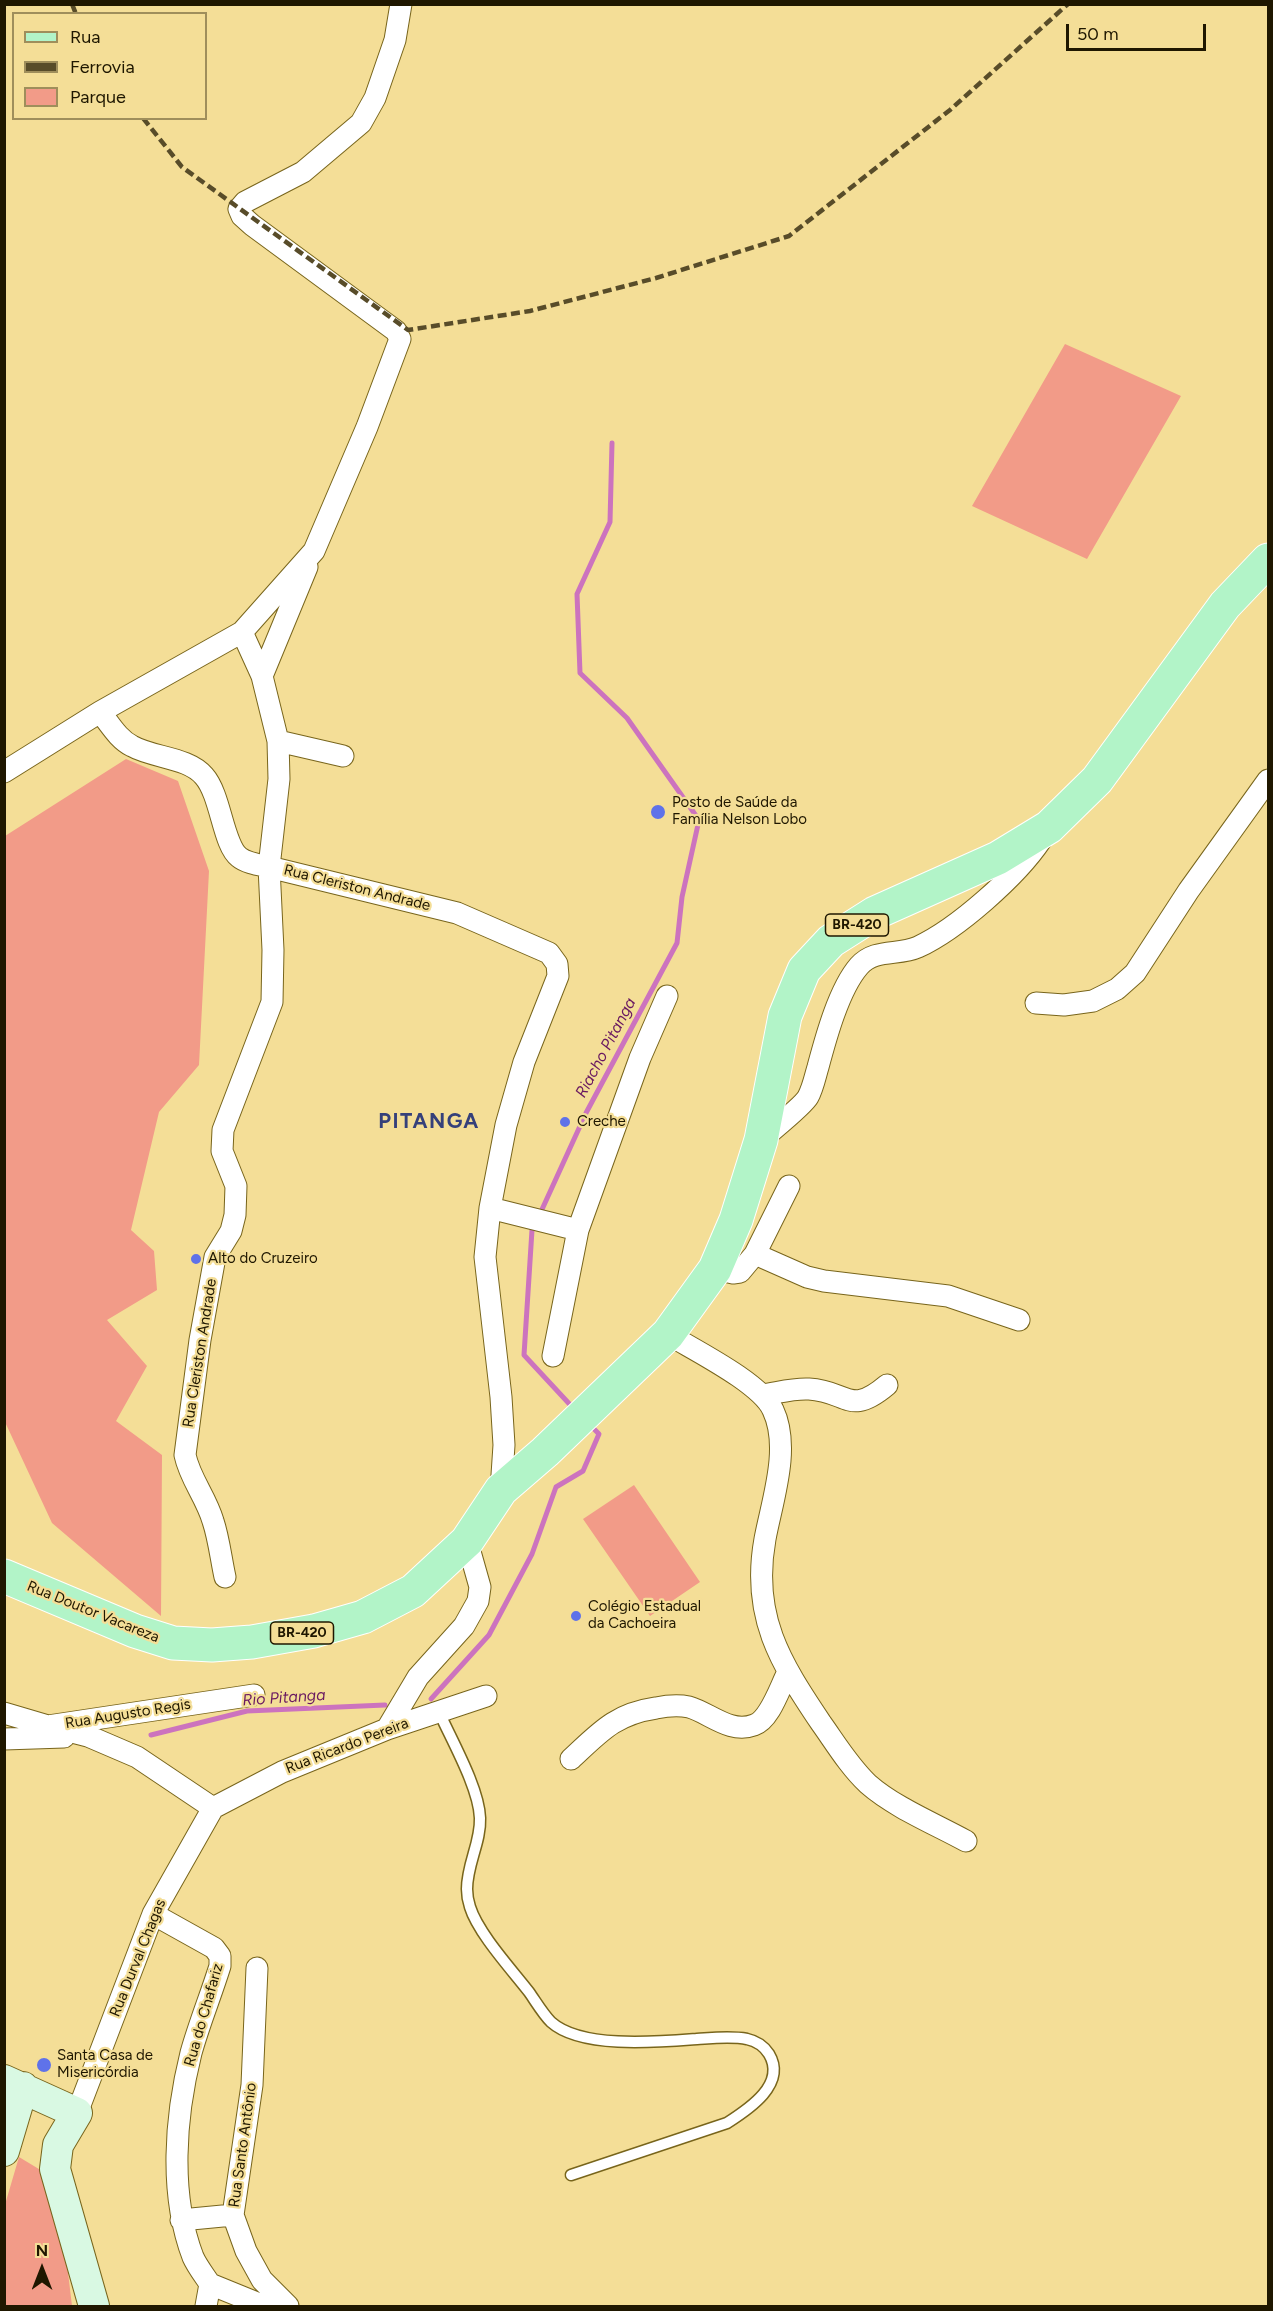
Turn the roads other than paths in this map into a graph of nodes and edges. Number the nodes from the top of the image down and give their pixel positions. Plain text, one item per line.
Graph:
1 (401, 4) edge
2 (314, 551) junction
3 (1269, 560) edge
4 (242, 632) junction
5 (262, 676) junction
6 (100, 712) junction
7 (278, 741) junction
8 (343, 756) dead end
9 (4, 772) edge
10 (1269, 780) edge
11 (1049, 827) junction
12 (269, 867) junction
13 (667, 996) dead end
14 (1036, 1003) dead end
15 (761, 1140) junction
16 (789, 1186) dead end
17 (490, 1208) junction
18 (578, 1230) junction
19 (755, 1254) junction
20 (715, 1269) junction
21 (1019, 1320) dead end
22 (668, 1334) junction
23 (553, 1356) dead end
24 (887, 1385) dead end
25 (762, 1395) junction
26 (501, 1490) junction
27 (467, 1541) junction
28 (4, 1576) edge
29 (225, 1577) dead end
30 (788, 1672) junction
31 (254, 1695) dead end
32 (486, 1696) dead end
33 (439, 1712) junction
34 (4, 1713) edge
35 (48, 1726) junction
36 (387, 1729) junction
37 (88, 1736) junction
38 (4, 1739) edge
39 (571, 1759) dead end
40 (213, 1808) junction
41 (966, 1841) dead end
42 (153, 1914) junction
43 (257, 1968) dead end
44 (14, 2084) edge
45 (76, 2114) junction
46 (4, 2151) edge
47 (571, 2175) dead end
48 (233, 2215) junction
49 (182, 2220) junction
50 (210, 2284) junction
51 (287, 2306) edge
52 (94, 2307) edge
53 (206, 2307) edge
54 (264, 2307) edge

1 - 2 street
2 - 4 street
2 - 5 street
3 - 11 main road, BR-420
4 - 5 street
4 - 6 street
5 - 7 street
6 - 9 street
6 - 12 street
7 - 8 street
7 - 12 street
10 - 14 street
11 - 15 street
11 - 15 main road, BR-420
12 - 17 street, Rua Cleriston Andrade
12 - 29 street, Rua Cleriston Andrade
13 - 18 street
15 - 20 main road, BR-420
16 - 19 street
17 - 18 street
17 - 26 street, Rua Cleriston Andrade
18 - 23 street
19 - 20 street
19 - 21 street
20 - 22 main road, BR-420
22 - 25 street
22 - 26 main road, Rua Doutor Vacareza / BR-420
24 - 25 street
25 - 30 street
26 - 27 main road, Rua Doutor Vacareza / BR-420
27 - 28 main road, Rua Doutor Vacareza / BR-420
27 - 36 street
30 - 39 street
30 - 41 street
31 - 35 street, Rua Augusto Regis
32 - 33 street, Rua Ricardo Pereira
33 - 36 street, Rua Ricardo Pereira
33 - 47 lane
34 - 35 street, Rua Augusto Regis
35 - 37 street
36 - 40 street, Rua Ricardo Pereira
37 - 38 street
37 - 40 street
40 - 42 street, Rua Durval Chagas
42 - 45 street, Rua Durval Chagas
42 - 49 street, Rua do Chafariz
43 - 48 street, Rua Santo Antônio
44 - 45 street
44 - 46 street
45 - 52 street
48 - 49 street
48 - 51 street, Rua Santo Antônio
49 - 50 street, Rua do Chafariz
50 - 53 street
50 - 54 street

